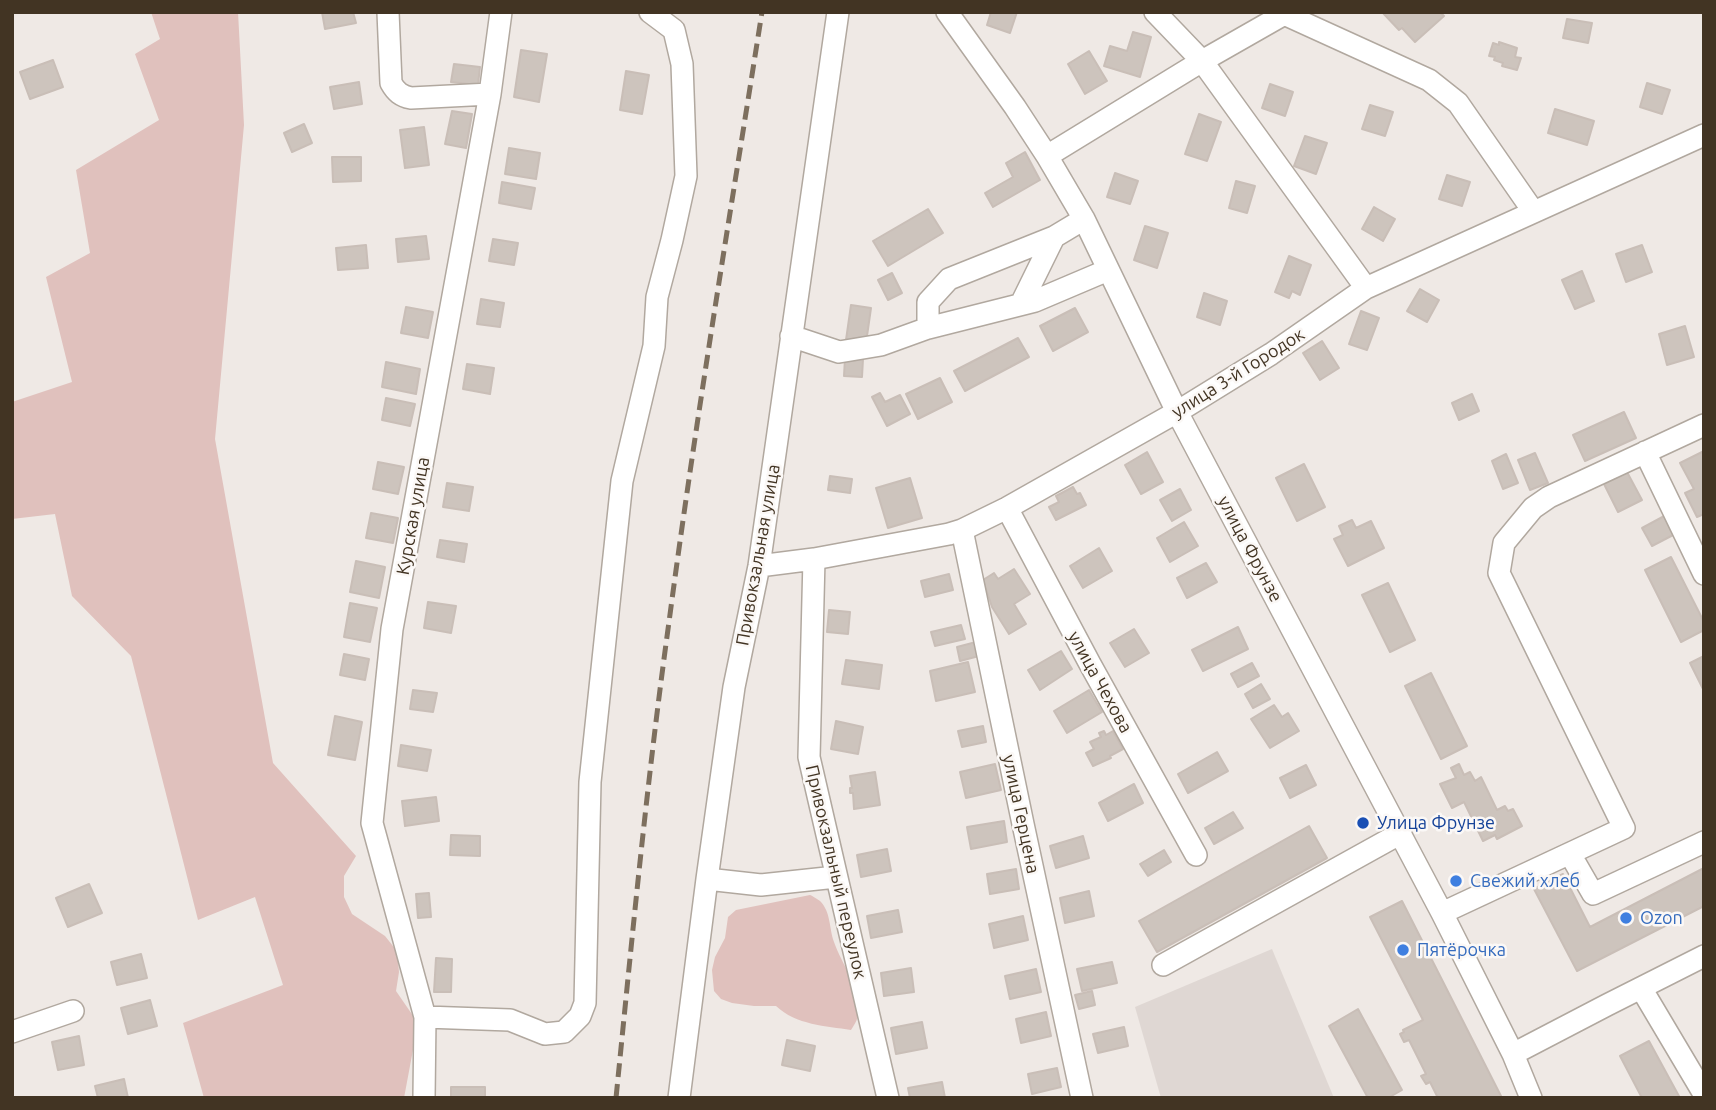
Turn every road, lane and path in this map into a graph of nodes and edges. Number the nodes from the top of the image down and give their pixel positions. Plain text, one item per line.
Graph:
1 (388, 12) edge
2 (502, 12) edge
3 (650, 12) edge
4 (838, 12) edge
5 (947, 12) edge
6 (1155, 12) edge
7 (1286, 13) edge
8 (1202, 61) junction
9 (490, 94) junction
10 (1704, 135) edge
11 (1047, 156) junction
12 (1533, 211) junction
13 (1084, 219) junction
14 (1054, 237) junction
15 (1108, 270) junction
16 (1366, 288) junction
17 (1021, 304) junction
18 (928, 328) junction
19 (791, 336) junction
20 (1177, 412) junction
21 (1704, 425) edge
22 (1645, 452) junction
23 (1007, 508) junction
24 (962, 530) junction
25 (814, 559) junction
26 (759, 566) junction
27 (1704, 574) edge
28 (1401, 833) junction
29 (1704, 842) edge
30 (1570, 854) junction
31 (1196, 855) dead end
32 (836, 877) junction
33 (707, 879) junction
34 (1442, 913) junction
35 (1704, 956) edge
36 (1163, 965) dead end
37 (1641, 988) junction
38 (73, 1011) dead end
39 (425, 1017) junction
40 (12, 1032) edge
41 (1513, 1054) junction
42 (1704, 1094) edge
43 (424, 1098) edge
44 (679, 1098) edge
45 (888, 1098) edge
46 (1082, 1098) edge
47 (1531, 1098) edge

1 - 9 street
2 - 9 street, Курская улица
3 - 39 street
4 - 19 street, Привокзальная улица
5 - 11 street, улица Фрунзе
6 - 8 street
7 - 8 street
7 - 12 street
8 - 11 street
8 - 16 street
9 - 39 street, Курская улица
10 - 12 street, улица 3-й Городок
11 - 13 street, улица Фрунзе
12 - 16 street, улица 3-й Городок
13 - 14 street
13 - 15 street, улица Фрунзе
14 - 17 street
14 - 18 street
15 - 17 street
15 - 20 street, улица Фрунзе
16 - 20 street, улица 3-й Городок
17 - 18 street
18 - 19 street
19 - 26 street, Привокзальная улица
20 - 23 street, улица 3-й Городок
20 - 28 street, улица Фрунзе
21 - 22 street
22 - 27 street
22 - 30 street
23 - 24 street, улица 3-й Городок
23 - 31 street, улица Чехова
24 - 25 street, улица 3-й Городок
24 - 46 street, улица Герцена
25 - 26 street, улица 3-й Городок
25 - 32 street, Привокзальный переулок
26 - 33 street, Привокзальная улица
28 - 34 street, улица Фрунзе
28 - 36 street
29 - 30 street
30 - 34 street
32 - 33 street
32 - 45 street, Привокзальный переулок
33 - 44 street, Привокзальная улица
34 - 41 street, улица Фрунзе
35 - 37 street
37 - 41 street
37 - 42 street
38 - 40 street
39 - 43 street, Курская улица
41 - 47 street, улица Фрунзе

